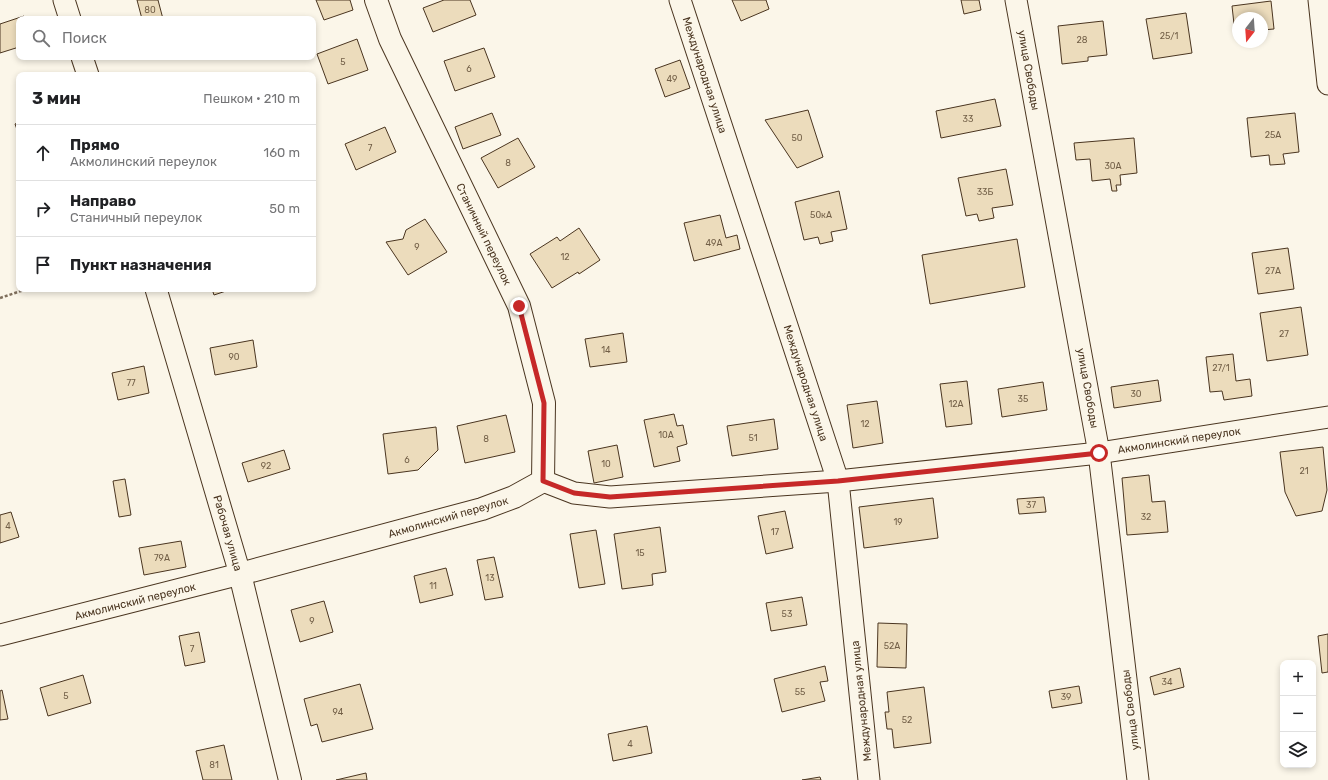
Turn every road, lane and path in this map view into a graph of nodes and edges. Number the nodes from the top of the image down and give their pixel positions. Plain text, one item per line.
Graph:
1 (64, 0) edge
2 (376, 0) edge
3 (680, 0) edge
4 (1016, 0) edge
5 (1318, 0) edge
6 (69, 16) edge
7 (83, 60) edge
8 (87, 72) edge
9 (1328, 84) edge
10 (19, 292) edge
11 (157, 292) edge
12 (0, 298) edge
13 (1328, 417) edge
14 (1099, 453) junction
15 (543, 481) junction
16 (838, 481) junction
17 (240, 574) junction
18 (0, 635) edge
19 (290, 780) edge
20 (869, 780) edge
21 (1138, 780) edge

1 - 6 street
2 - 15 street, Станичный переулок
3 - 16 street, Международная улица
4 - 14 street, улица Свободы
5 - 9 street
7 - 8 street
10 - 12 path
11 - 17 street, Рабочая улица
13 - 14 street, Акмолинский переулок
14 - 16 street, Акмолинский переулок
14 - 21 street, улица Свободы
15 - 16 street, Акмолинский переулок
15 - 17 street, Акмолинский переулок
16 - 20 street, Международная улица
17 - 18 street, Акмолинский переулок
17 - 19 street, Рабочая улица

